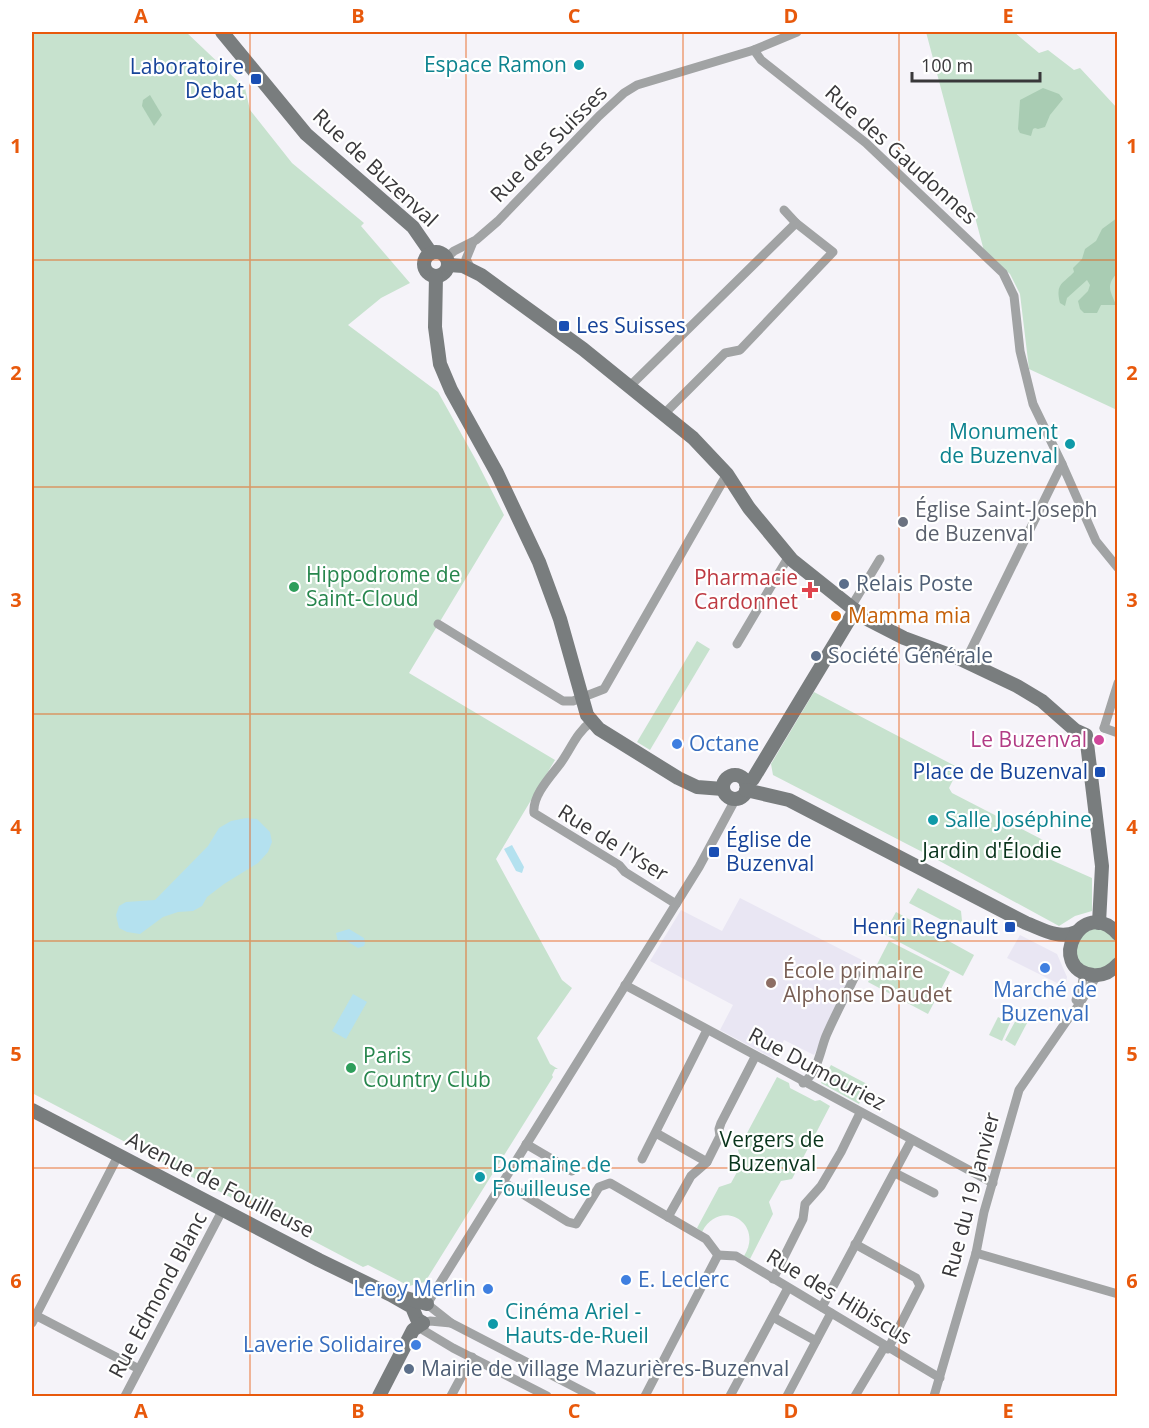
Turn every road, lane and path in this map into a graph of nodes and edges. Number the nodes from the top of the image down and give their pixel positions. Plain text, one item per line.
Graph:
1 (222, 32) edge
2 (791, 32) edge
3 (754, 50) junction
4 (784, 210) dead end
5 (796, 223) junction
6 (473, 242) junction
7 (431, 253) junction
8 (448, 261) junction
9 (471, 269) junction
10 (436, 276) junction
11 (630, 387) junction
12 (664, 414) junction
13 (1062, 464) junction
14 (727, 474) junction
15 (789, 556) junction
16 (880, 559) dead end
17 (1118, 568) edge
18 (853, 609) junction
19 (438, 624) dead end
20 (737, 644) dead end
21 (965, 662) junction
22 (1118, 683) edge
23 (581, 698) junction
24 (591, 722) junction
25 (1104, 728) junction
26 (1118, 734) edge
27 (1083, 738) junction
28 (746, 787) junction
29 (723, 789) junction
30 (735, 800) junction
31 (676, 904) junction
32 (1026, 923) junction
33 (1099, 923) junction
34 (1076, 932) junction
35 (1118, 934) edge
36 (1070, 954) junction
37 (1118, 964) edge
38 (1083, 972) junction
39 (856, 974) dead end
40 (1100, 975) junction
41 (1118, 983) edge
42 (625, 986) junction
43 (1070, 1016) junction
44 (707, 1030) junction
45 (755, 1057) junction
46 (803, 1083) junction
47 (32, 1110) edge
48 (860, 1113) junction
49 (656, 1133) junction
50 (911, 1141) junction
51 (526, 1144) junction
52 (118, 1156) junction
53 (642, 1159) dead end
54 (707, 1162) junction
55 (572, 1171) dead end
56 (895, 1173) junction
57 (503, 1182) junction
58 (993, 1183) junction
59 (934, 1193) dead end
60 (223, 1209) junction
61 (668, 1217) junction
62 (855, 1244) junction
63 (976, 1252) junction
64 (718, 1255) junction
65 (773, 1279) junction
66 (788, 1288) junction
67 (1118, 1294) edge
68 (391, 1295) junction
69 (427, 1304) junction
70 (412, 1307) junction
71 (822, 1307) junction
72 (831, 1313) junction
73 (772, 1317) junction
74 (33, 1319) edge
75 (423, 1323) junction
76 (451, 1323) junction
77 (816, 1341) junction
78 (886, 1348) junction
79 (472, 1357) junction
80 (139, 1369) junction
81 (940, 1378) junction
82 (125, 1396) edge
83 (379, 1396) edge
84 (451, 1396) edge
85 (548, 1396) edge
86 (592, 1396) edge
87 (645, 1396) edge
88 (730, 1396) edge
89 (787, 1396) edge
90 (855, 1396) edge
91 (934, 1396) edge

1 - 7 street, Rue de Buzenval
2 - 3 street, Rue des Suisses
3 - 6 street, Rue des Suisses
3 - 13 street, Rue des Gaudonnes
4 - 5 street
5 - 11 street
5 - 12 street
6 - 8 street, Rue des Suisses
6 - 9 street
7 - 8 street
7 - 10 street
8 - 9 street
8 - 10 street
9 - 11 street
10 - 23 street
11 - 12 street
12 - 14 street
13 - 17 street
13 - 21 street
14 - 15 street
14 - 23 street
15 - 18 street
15 - 20 street
16 - 18 street
18 - 21 street
18 - 28 street
19 - 23 street
21 - 27 street
22 - 25 street
23 - 24 street
24 - 29 street
24 - 31 street, Rue de l'Yser
25 - 26 street
25 - 27 street
27 - 33 street
28 - 29 street
28 - 30 street
28 - 32 street
29 - 30 street
30 - 31 street
31 - 42 street
32 - 34 street
32 - 36 street
33 - 34 street
33 - 35 street
34 - 36 street
36 - 38 street
37 - 40 street
38 - 40 street
38 - 43 street, Rue du 19 Janvier
39 - 46 street
40 - 41 street
40 - 43 street, Rue du 19 Janvier
42 - 44 street, Rue Dumouriez
42 - 51 street
43 - 58 street, Rue du 19 Janvier
44 - 45 street, Rue Dumouriez
44 - 49 street
45 - 46 street, Rue Dumouriez
45 - 54 street
46 - 48 street, Rue Dumouriez
47 - 52 street, Avenue de Fouilleuse
48 - 50 street, Rue Dumouriez
48 - 65 street
49 - 53 street
49 - 54 street
50 - 56 street
50 - 58 street, Rue Dumouriez
51 - 55 street
51 - 57 street
52 - 60 street, Avenue de Fouilleuse
52 - 74 street
54 - 61 street
56 - 59 street
56 - 62 street
57 - 61 street
57 - 69 street
58 - 63 street, Rue du 19 Janvier
60 - 68 street, Avenue de Fouilleuse
60 - 80 street, Rue Edmond Blanc
61 - 64 street
62 - 71 street
62 - 78 street
63 - 67 street
63 - 81 street, Rue du 19 Janvier
64 - 65 street, Rue des Hibiscus
64 - 87 street
65 - 66 street, Rue des Hibiscus
66 - 71 street, Rue des Hibiscus
66 - 73 street
68 - 69 street, Avenue de Fouilleuse
68 - 70 street, Avenue de Fouilleuse
69 - 70 street
69 - 75 street
69 - 76 street, Avenue de Fouilleuse
70 - 75 street, Avenue de Fouilleuse
71 - 72 street, Rue des Hibiscus
72 - 77 street
72 - 78 street, Rue des Hibiscus
73 - 77 street
73 - 88 street
74 - 80 street
75 - 76 street, Avenue de Fouilleuse
75 - 79 street, Avenue de Fouilleuse
75 - 83 street
76 - 86 street, Avenue de Fouilleuse
77 - 89 street
78 - 81 street, Rue des Hibiscus
78 - 90 street
79 - 84 street
79 - 85 street, Avenue de Fouilleuse
80 - 82 street, Rue Edmond Blanc
81 - 91 street, Rue du 19 Janvier

